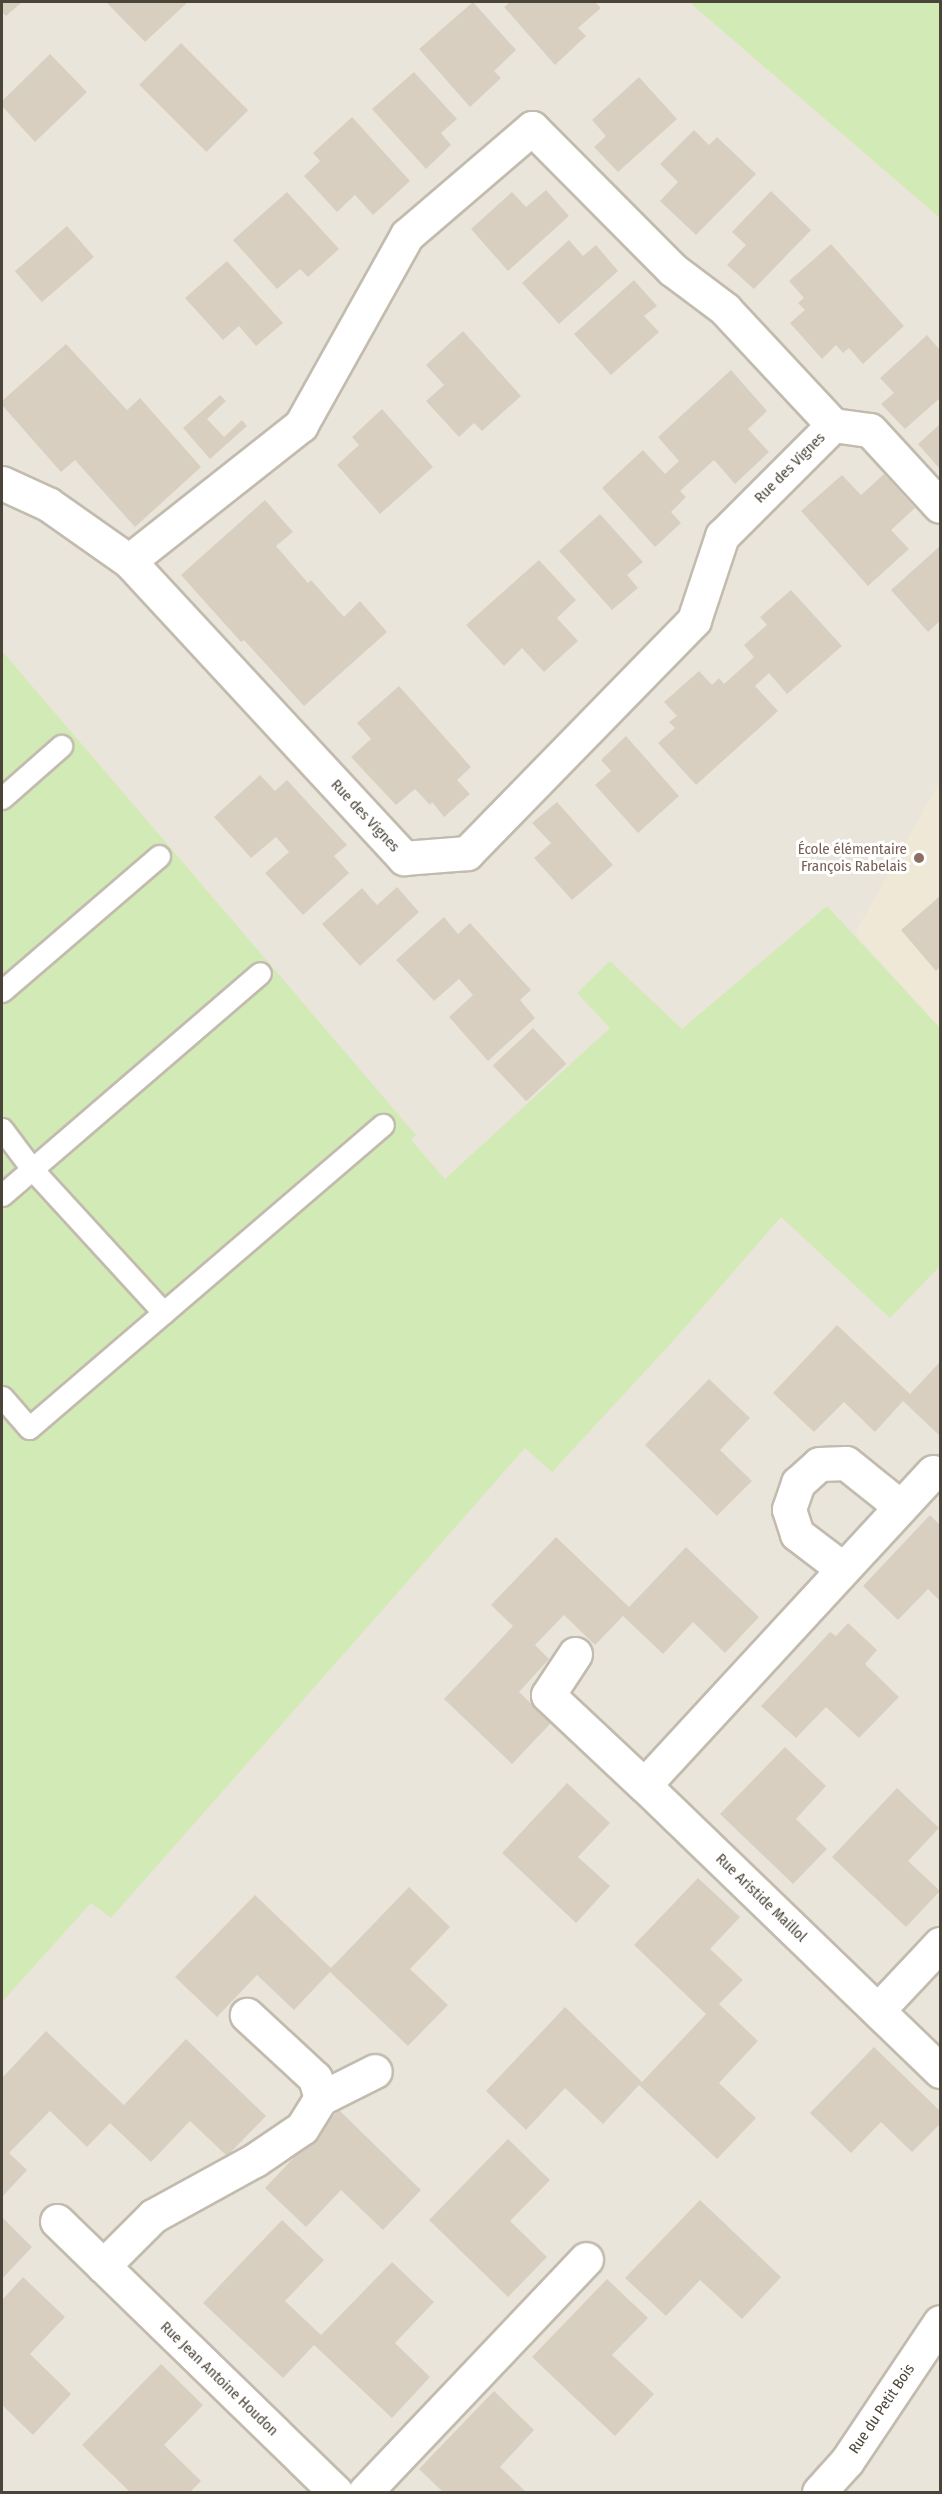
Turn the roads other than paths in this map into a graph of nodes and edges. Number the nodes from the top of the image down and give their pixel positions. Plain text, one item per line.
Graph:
1 (833, 425) junction
2 (2, 483) edge
3 (940, 506) edge
4 (129, 561) junction
5 (61, 746) dead end
6 (2, 798) edge
7 (159, 856) dead end
8 (260, 973) dead end
9 (2, 992) edge
10 (383, 1125) dead end
11 (2, 1129) edge
12 (32, 1169) junction
13 (2, 1195) edge
14 (164, 1313) junction
15 (2, 1397) edge
16 (933, 1472) dead end
17 (901, 1507) junction
18 (843, 1569) junction
19 (575, 1654) dead end
20 (644, 1785) junction
21 (940, 1944) edge
22 (878, 2010) junction
23 (247, 2015) dead end
24 (375, 2071) dead end
25 (940, 2071) edge
26 (321, 2098) junction
27 (57, 2221) dead end
28 (586, 2259) dead end
29 (103, 2266) junction
30 (940, 2322) edge
31 (336, 2493) edge
32 (365, 2493) edge
33 (819, 2493) edge

1 - 3 street
1 - 4 street, Rue des Vignes
1 - 4 street, Rue des Vignes
2 - 4 street, Rue des Vignes
5 - 6 lane
7 - 9 lane
8 - 12 lane
10 - 14 lane
11 - 12 lane
12 - 13 lane
12 - 14 lane
14 - 15 lane
16 - 17 street
17 - 18 street
17 - 18 street
18 - 20 street
19 - 20 street, Rue Aristide Maillol
20 - 22 street, Rue Aristide Maillol
21 - 22 street
22 - 25 street, Rue Aristide Maillol
23 - 26 street
24 - 26 street
26 - 29 street
27 - 29 street, Rue Jean Antoine Houdon
28 - 32 street
29 - 31 street, Rue Jean Antoine Houdon
30 - 33 street, Rue du Petit Bois

